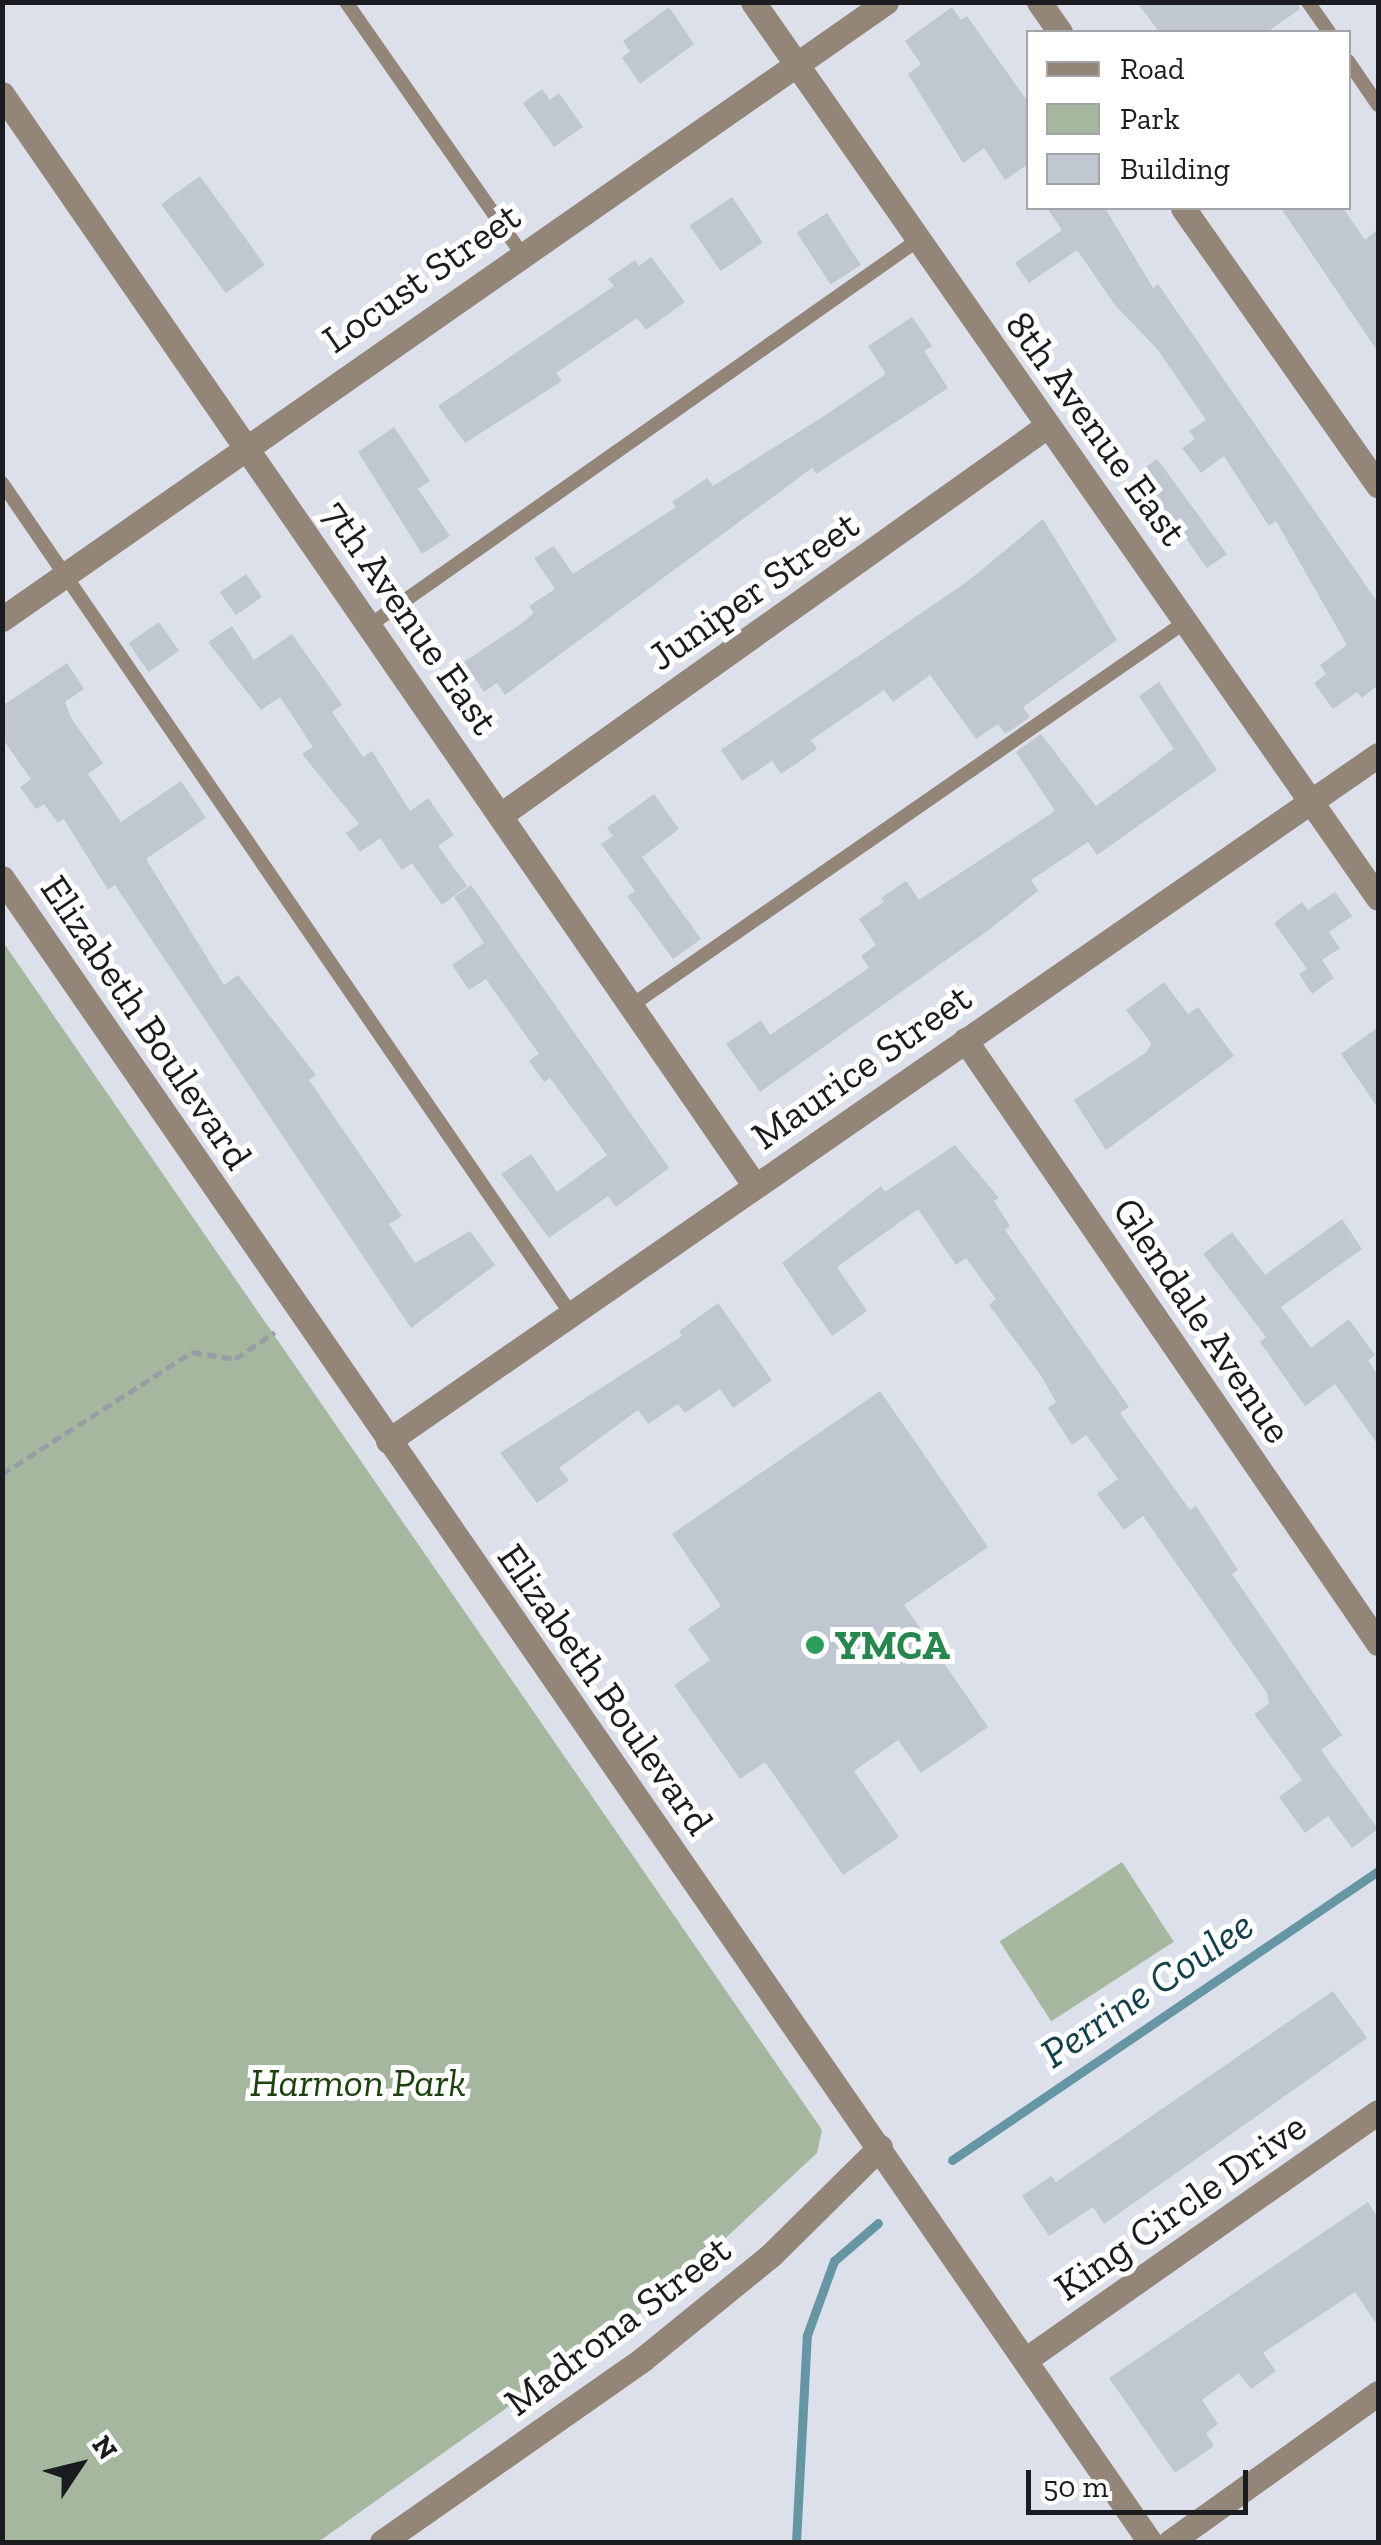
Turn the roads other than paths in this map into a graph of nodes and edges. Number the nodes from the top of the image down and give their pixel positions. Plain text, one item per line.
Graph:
1 (346, 2) edge
2 (754, 2) edge
3 (886, 2) edge
4 (1039, 2) edge
5 (1308, 2) edge
6 (1059, 30) edge
7 (1328, 30) edge
8 (794, 61) junction
9 (1351, 65) edge
10 (2, 94) edge
11 (1378, 105) edge
12 (1184, 210) edge
13 (918, 240) junction
14 (521, 253) junction
15 (1047, 426) junction
16 (247, 444) junction
17 (2, 483) edge
18 (1378, 486) edge
19 (65, 574) junction
20 (1188, 619) junction
21 (2, 620) edge
22 (370, 625) junction
23 (1378, 755) edge
24 (1313, 802) junction
25 (502, 814) junction
26 (2, 878) edge
27 (1378, 898) edge
28 (632, 1005) junction
29 (965, 1040) junction
30 (754, 1186) junction
31 (571, 1314) junction
32 (388, 1441) junction
33 (1378, 1644) edge
34 (1378, 2112) edge
35 (880, 2147) junction
36 (1025, 2360) junction
37 (1378, 2393) edge
38 (382, 2542) edge
39 (1150, 2542) edge
40 (1170, 2542) edge

1 - 14 lane
2 - 8 street, 8th Avenue East
3 - 8 street, Locust Street
4 - 6 street
5 - 7 lane
8 - 13 street, 8th Avenue East
8 - 14 street, Locust Street
9 - 11 lane
10 - 16 street, 7th Avenue East
12 - 18 street
13 - 15 street, 8th Avenue East
13 - 22 lane
14 - 16 street, Locust Street
15 - 20 street, 8th Avenue East
15 - 25 street, Juniper Street
16 - 19 street, Locust Street
16 - 22 street, 7th Avenue East
17 - 19 lane
19 - 21 street, Locust Street
19 - 31 lane
20 - 24 street, 8th Avenue East
20 - 28 lane
22 - 25 street, 7th Avenue East
23 - 24 street, Maurice Street
24 - 27 street, 8th Avenue East
24 - 29 street, Maurice Street
25 - 28 street, 7th Avenue East
26 - 32 street, Elizabeth Boulevard
28 - 30 street, 7th Avenue East
29 - 30 street, Maurice Street
29 - 33 street, Glendale Avenue
30 - 31 street, Maurice Street
31 - 32 street, Maurice Street
32 - 35 street, Elizabeth Boulevard
34 - 36 street, King Circle Drive
35 - 36 street, Elizabeth Boulevard
35 - 38 street, Madrona Street
36 - 39 street, Elizabeth Boulevard
37 - 40 street

